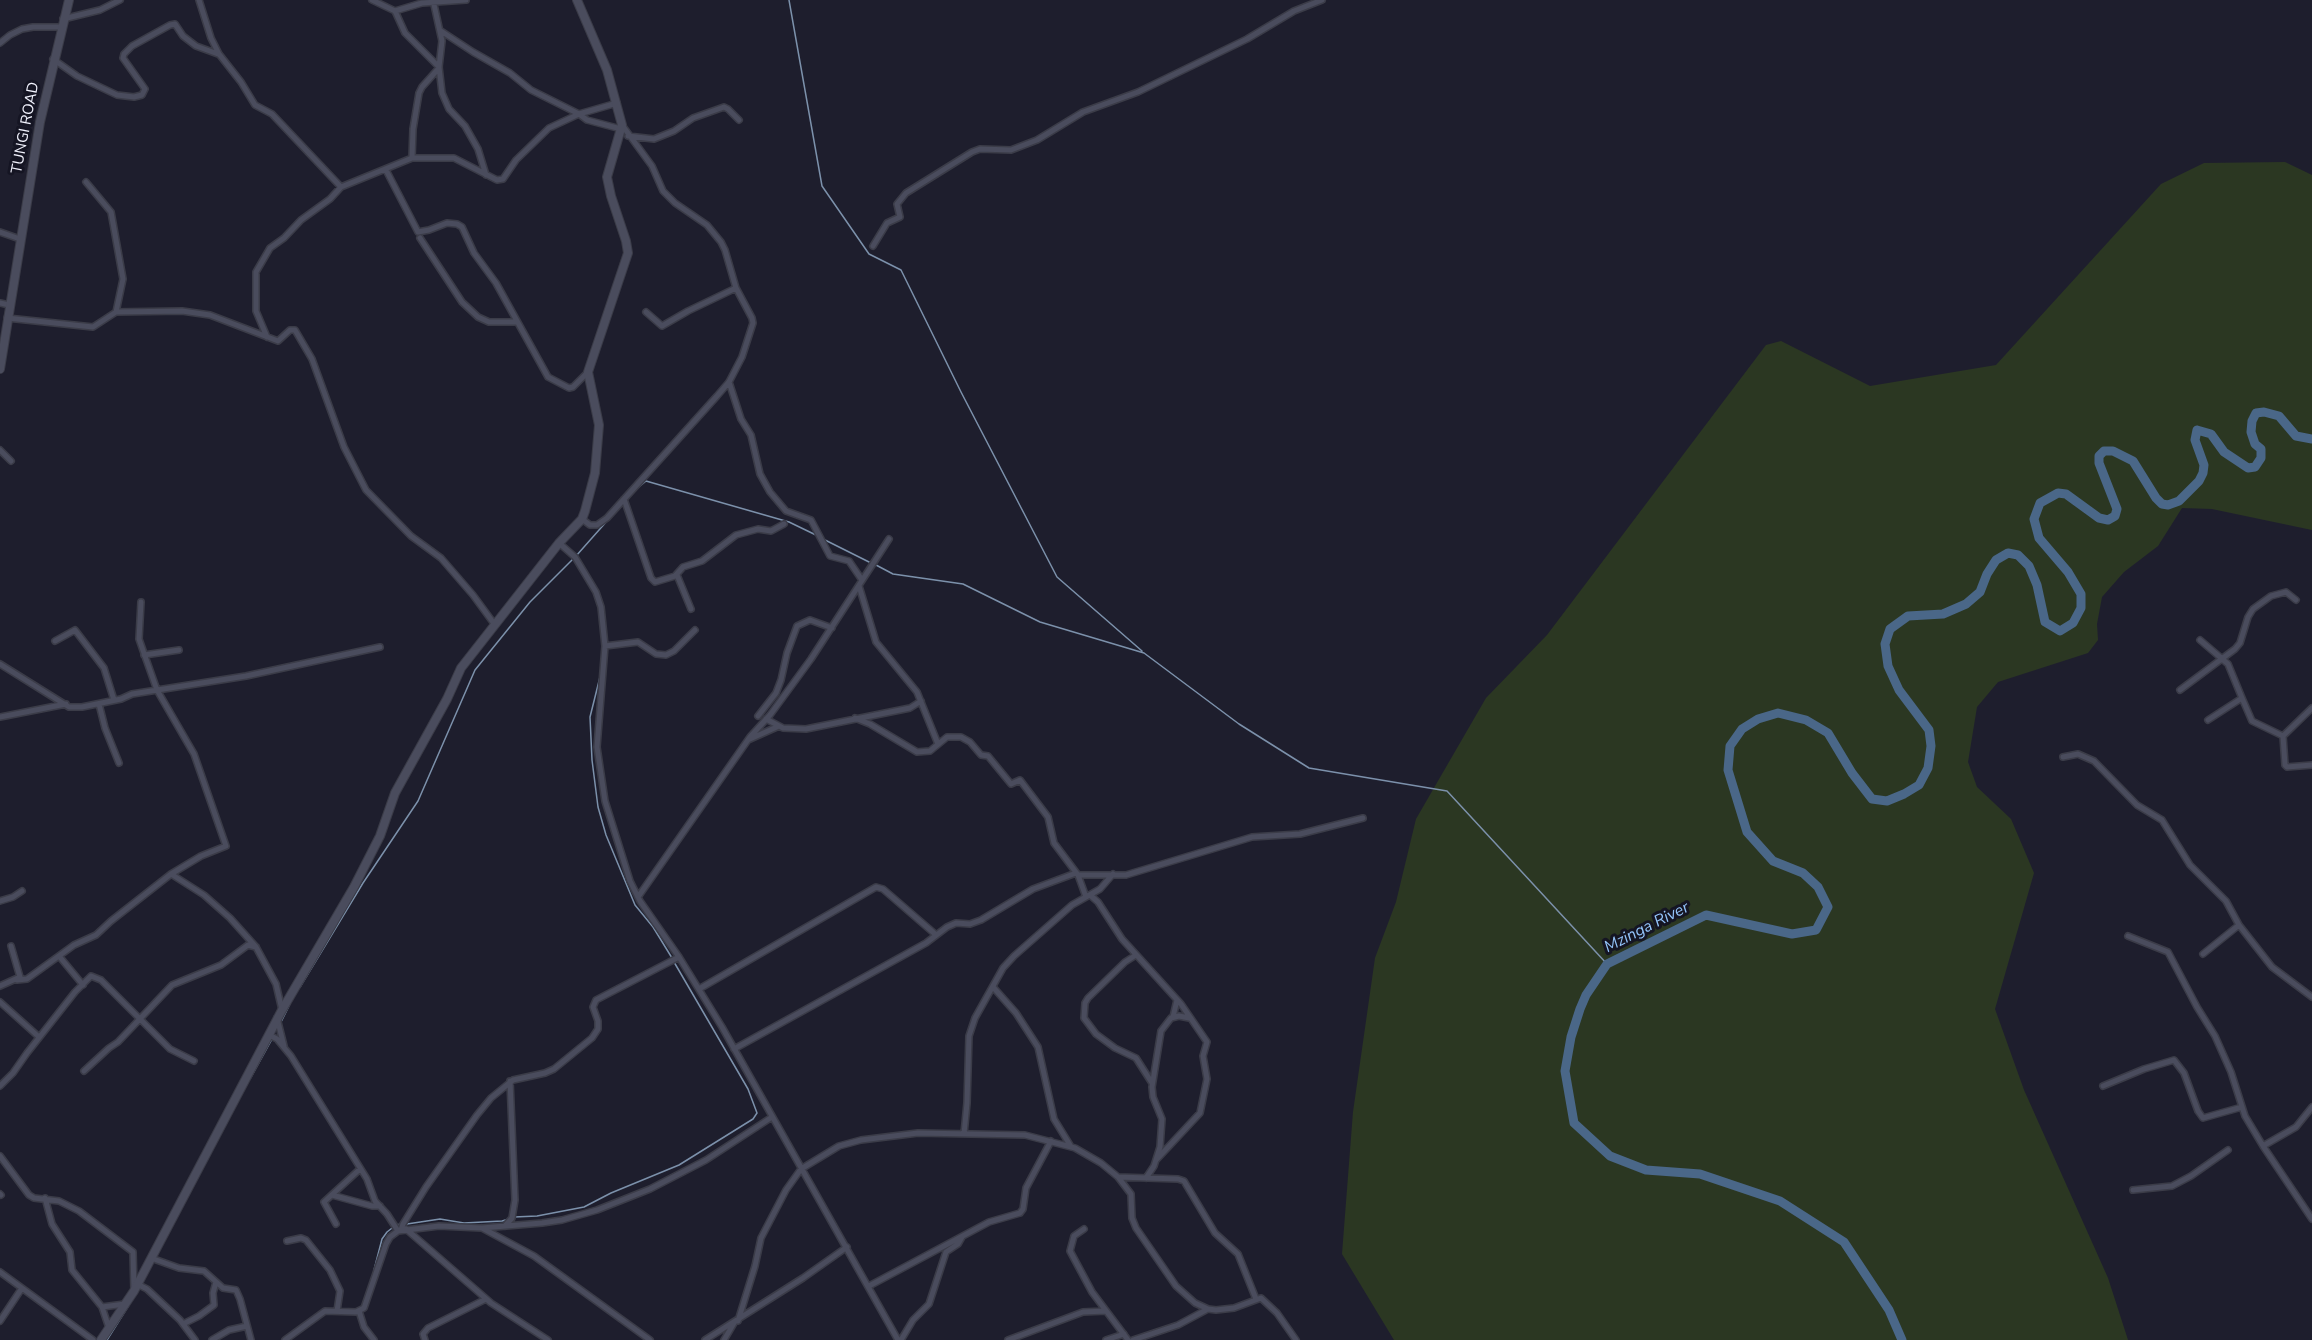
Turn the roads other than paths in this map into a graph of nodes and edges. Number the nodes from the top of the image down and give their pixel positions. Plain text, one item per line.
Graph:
1 (69, 0) edge
2 (120, 0) edge
3 (199, 0) edge
4 (372, 0) edge
5 (466, 0) edge
6 (577, 0) edge
7 (1322, 0) edge
8 (433, 1) edge
9 (395, 11) junction
10 (62, 23) junction
11 (441, 31) junction
12 (0, 43) edge
13 (219, 54) junction
14 (53, 59) junction
15 (439, 67) junction
16 (617, 103) junction
17 (579, 114) junction
18 (739, 120) dead end
19 (621, 127) junction
20 (628, 136) junction
21 (412, 159) junction
22 (386, 170) junction
23 (486, 175) junction
24 (86, 182) dead end
25 (341, 187) junction
26 (0, 232) edge
27 (420, 238) dead end
28 (20, 240) junction
29 (873, 246) dead end
30 (736, 288) junction
31 (0, 303) edge
32 (9, 305) junction
33 (116, 312) junction
34 (646, 312) dead end
35 (7, 318) junction
36 (517, 322) junction
37 (267, 337) junction
38 (0, 369) edge
39 (588, 372) junction
40 (729, 382) junction
41 (0, 450) edge
42 (10, 461) dead end
43 (624, 499) junction
44 (582, 519) junction
45 (784, 524) dead end
46 (890, 539) dead end
47 (559, 543) junction
48 (676, 575) junction
49 (862, 580) junction
50 (858, 586) junction
51 (2296, 600) dead end
52 (141, 602) dead end
53 (691, 609) dead end
54 (495, 625) junction
55 (832, 628) junction
56 (695, 630) dead end
57 (2200, 640) dead end
58 (55, 641) dead end
59 (605, 646) junction
60 (380, 647) dead end
61 (179, 650) dead end
62 (144, 655) junction
63 (2223, 658) junction
64 (0, 664) edge
65 (157, 690) junction
66 (2180, 690) dead end
67 (2242, 698) junction
68 (114, 700) junction
69 (921, 701) junction
70 (66, 704) junction
71 (99, 704) junction
72 (2312, 708) edge
73 (758, 716) dead end
74 (0, 717) edge
75 (855, 718) junction
76 (766, 719) junction
77 (2208, 720) dead end
78 (779, 726) junction
79 (2283, 736) junction
80 (746, 742) junction
81 (938, 744) junction
82 (2063, 757) dead end
83 (119, 763) dead end
84 (2312, 765) edge
85 (1363, 818) dead end
86 (171, 874) junction
87 (1077, 874) junction
88 (1113, 874) junction
89 (22, 891) dead end
90 (1088, 896) junction
91 (638, 897) junction
92 (0, 900) edge
93 (2239, 925) junction
94 (935, 934) junction
95 (2128, 936) dead end
96 (11, 946) dead end
97 (256, 947) junction
98 (2203, 954) dead end
99 (1136, 955) junction
100 (59, 956) junction
101 (679, 957) junction
102 (17, 980) junction
103 (83, 985) junction
104 (0, 986) edge
105 (993, 987) junction
106 (699, 990) junction
107 (2312, 997) edge
108 (1177, 1000) junction
109 (0, 1002) edge
110 (282, 1010) junction
111 (1173, 1017) junction
112 (277, 1018) junction
113 (1189, 1018) junction
114 (140, 1019) junction
115 (269, 1035) junction
116 (39, 1037) junction
117 (284, 1047) junction
118 (734, 1049) junction
119 (194, 1061) dead end
120 (84, 1071) dead end
121 (510, 1082) junction
122 (1153, 1084) junction
123 (0, 1086) edge
124 (2103, 1086) dead end
125 (2242, 1107) junction
126 (2312, 1107) edge
127 (772, 1117) junction
128 (964, 1134) junction
129 (1051, 1141) junction
130 (2264, 1146) junction
131 (1071, 1147) junction
132 (2228, 1150) dead end
133 (0, 1156) edge
134 (1157, 1159) junction
135 (801, 1168) junction
136 (360, 1169) junction
137 (1118, 1177) junction
138 (1146, 1178) junction
139 (2133, 1190) dead end
140 (332, 1195) junction
141 (45, 1198) junction
142 (380, 1206) junction
143 (514, 1210) junction
144 (2312, 1219) edge
145 (336, 1224) dead end
146 (521, 1224) junction
147 (505, 1226) junction
148 (482, 1228) junction
149 (1084, 1229) dead end
150 (402, 1230) junction
151 (963, 1236) junction
152 (287, 1241) dead end
153 (847, 1247) junction
154 (151, 1258) junction
155 (0, 1272) edge
156 (216, 1282) junction
157 (869, 1286) junction
158 (135, 1287) junction
159 (22, 1288) junction
160 (486, 1299) junction
161 (1256, 1299) junction
162 (125, 1304) junction
163 (102, 1307) junction
164 (1208, 1309) junction
165 (337, 1311) junction
166 (358, 1311) junction
167 (1106, 1311) junction
168 (0, 1321) edge
169 (736, 1322) junction
170 (183, 1324) junction
171 (247, 1326) junction
172 (109, 1328) junction
173 (1031, 1333) junction
174 (1124, 1334) junction
175 (101, 1340) edge
176 (195, 1340) edge
177 (212, 1340) edge
178 (251, 1340) edge
179 (285, 1340) edge
180 (374, 1340) edge
181 (425, 1340) edge
182 (548, 1340) edge
183 (650, 1340) edge
184 (705, 1340) edge
185 (724, 1340) edge
186 (900, 1340) edge
187 (1008, 1340) edge
188 (1037, 1340) edge
189 (1106, 1340) edge
190 (1128, 1340) edge
191 (1133, 1340) edge
192 (1296, 1340) edge

1 - 10 street, TUNGI ROAD
2 - 10 street
3 - 13 street
4 - 9 street
5 - 8 street
6 - 16 street
7 - 29 street
8 - 9 street
8 - 11 street
9 - 15 street
10 - 12 street
10 - 14 street, TUNGI ROAD
11 - 15 street
11 - 17 street
13 - 14 street
13 - 25 street
14 - 28 street, TUNGI ROAD
15 - 21 street
15 - 23 street
16 - 17 street
16 - 19 street
17 - 19 street
17 - 23 street
18 - 20 street
19 - 20 street
19 - 39 street
20 - 30 street
21 - 22 street
21 - 23 street
22 - 25 street
22 - 36 street
24 - 33 street
25 - 37 street
26 - 28 street
27 - 36 street
28 - 32 street, TUNGI ROAD
30 - 34 street
30 - 40 street
31 - 32 street
32 - 35 street, TUNGI ROAD
33 - 35 street
33 - 37 street
35 - 38 street, TUNGI ROAD
36 - 39 street
37 - 54 street
39 - 44 street
40 - 43 street
40 - 49 street
41 - 42 street
43 - 44 street
43 - 48 street
44 - 47 street
45 - 48 street
46 - 49 street
47 - 54 street
47 - 59 street
48 - 53 street
49 - 50 street
50 - 55 street
50 - 69 street
51 - 63 street
52 - 62 street
54 - 110 street
55 - 73 street
55 - 76 street
56 - 59 street
57 - 63 street
58 - 68 street
59 - 91 street
60 - 65 street
61 - 62 street
62 - 65 street
63 - 66 street
63 - 67 street
64 - 70 street
65 - 68 street
65 - 86 street
67 - 77 street
67 - 79 street
68 - 71 street
69 - 75 street
69 - 81 street
70 - 71 street
70 - 74 street
71 - 83 street
72 - 79 street
75 - 78 street
75 - 81 street
76 - 78 street
76 - 80 street
78 - 80 street
79 - 84 street
80 - 91 street
81 - 87 street
82 - 93 street
85 - 88 street
86 - 97 street
86 - 100 street
87 - 88 street
87 - 90 street
87 - 94 street
88 - 90 street
89 - 92 street
90 - 99 street
90 - 105 street
91 - 101 street
93 - 98 street
93 - 107 street
94 - 106 street
94 - 118 street
95 - 125 street
96 - 102 street
97 - 110 street
97 - 114 street
99 - 108 street
99 - 122 street
100 - 102 street
100 - 103 street
101 - 106 street
101 - 121 street
102 - 104 street
103 - 114 street
103 - 116 street
105 - 128 street
105 - 131 street
106 - 118 street
108 - 111 street
108 - 113 street
109 - 116 street
110 - 112 street
111 - 113 street
111 - 122 street
112 - 115 street
112 - 117 street
113 - 134 street
114 - 119 street
114 - 120 street
115 - 117 street
115 - 154 street
116 - 123 street
117 - 136 street
118 - 127 street
121 - 143 street
121 - 150 street
122 - 134 street
124 - 125 street
125 - 130 street
126 - 130 street
127 - 135 street
127 - 146 street
128 - 129 street
128 - 135 street
129 - 131 street
129 - 151 street
130 - 144 street
131 - 137 street
132 - 139 street
133 - 141 street
134 - 138 street
135 - 153 street
135 - 169 street
136 - 140 street
136 - 142 street
137 - 138 street
137 - 164 street
138 - 161 street
140 - 142 street
140 - 145 street
141 - 158 street
141 - 163 street
142 - 150 street
143 - 146 street
143 - 147 street
146 - 147 street
147 - 148 street
148 - 150 street
148 - 183 street
149 - 167 street
150 - 160 street
150 - 166 street
151 - 157 street
151 - 186 street
152 - 165 street
153 - 157 street
153 - 169 street
154 - 156 street
154 - 158 street
155 - 159 street
156 - 170 street
156 - 171 street
157 - 186 street
158 - 162 street
158 - 170 street
159 - 168 street
159 - 175 street
160 - 181 street
160 - 182 street
161 - 164 street
161 - 192 street
162 - 163 street
162 - 172 street
163 - 172 street
164 - 191 street
165 - 166 street
165 - 179 street
166 - 180 street
167 - 173 street
167 - 174 street
169 - 184 street
169 - 185 street
170 - 176 street
171 - 177 street
171 - 178 street
172 - 175 street
173 - 187 street
173 - 188 street
174 - 189 street
174 - 190 street

